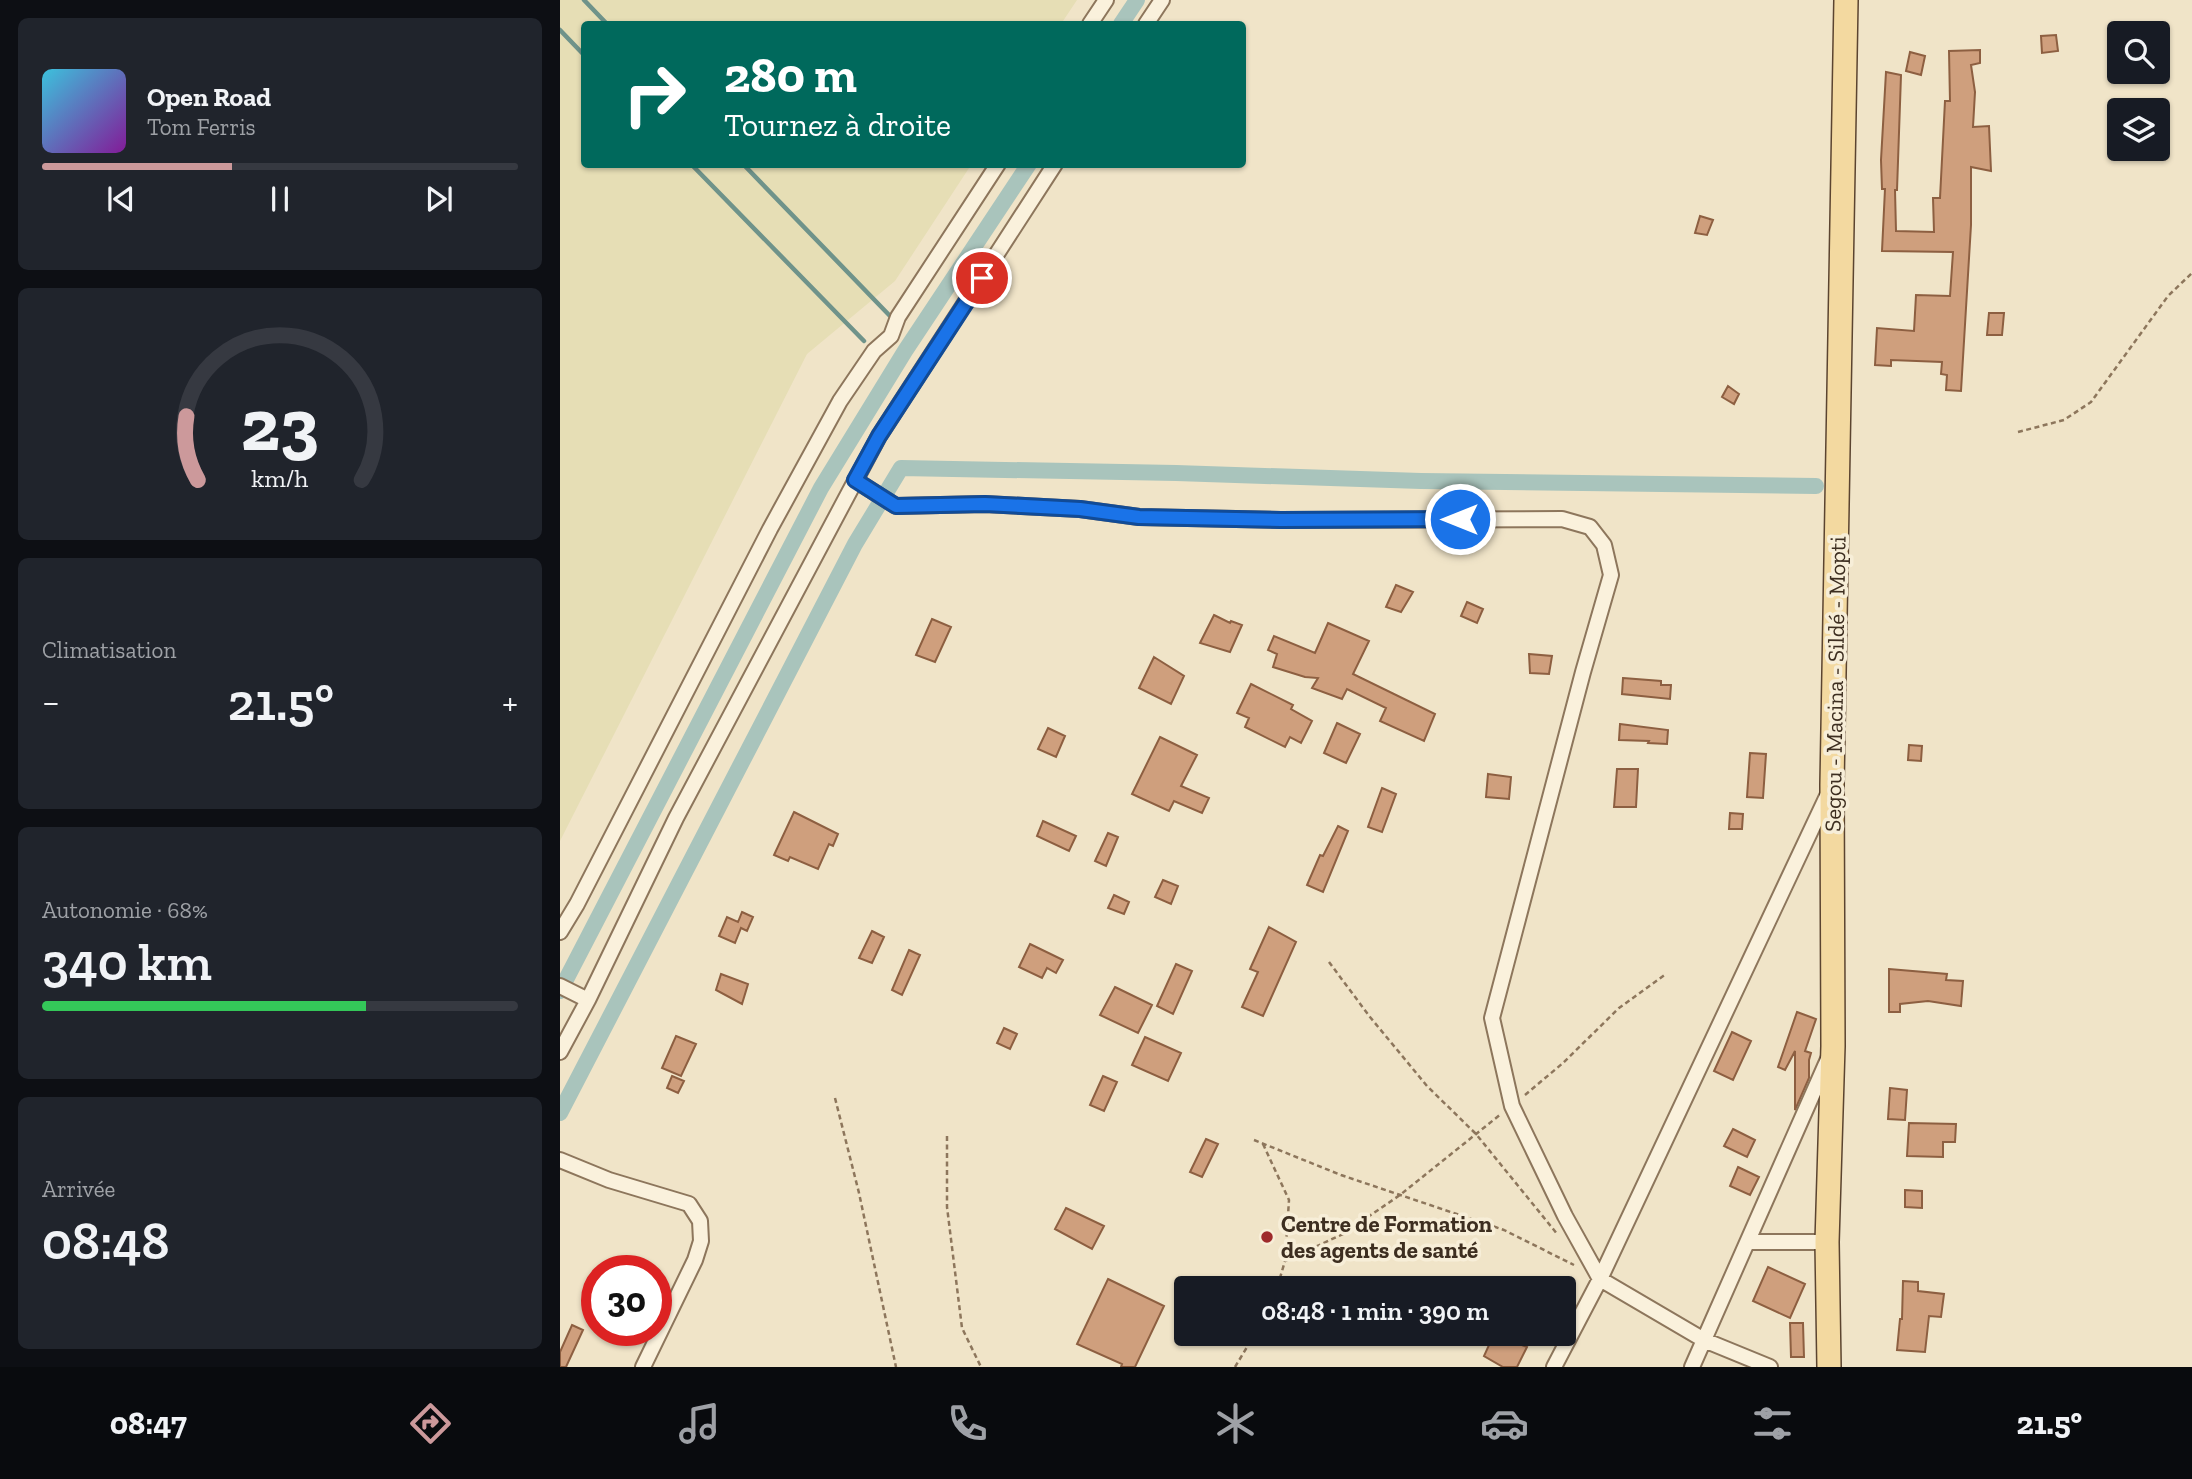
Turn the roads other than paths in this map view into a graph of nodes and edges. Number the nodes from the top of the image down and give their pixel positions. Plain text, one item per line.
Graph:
1 (1106, 0) edge
2 (1162, 0) edge
3 (1846, 0) edge
4 (1092, 21) edge
5 (1148, 21) edge
6 (995, 168) edge
7 (1052, 168) edge
8 (861, 484) junction
9 (1832, 785) junction
10 (560, 932) edge
11 (560, 986) edge
12 (584, 998) junction
13 (1833, 1046) junction
14 (560, 1052) edge
15 (560, 1160) edge
16 (1748, 1242) junction
17 (1827, 1242) junction
18 (1597, 1284) junction
19 (1704, 1340) junction
20 (643, 1367) edge
21 (1554, 1367) edge
22 (1692, 1367) edge
23 (1770, 1367) edge
24 (1829, 1367) edge

1 - 4 street
2 - 5 street
3 - 9 main road, Segou - Macina - Sildé - Mopti
6 - 10 street
7 - 8 street
8 - 12 street
8 - 18 street
9 - 13 main road, Segou - Macina - Sildé - Mopti
9 - 18 street
11 - 12 street
12 - 14 street
13 - 16 street
13 - 17 main road, Segou - Macina - Sildé - Mopti
15 - 20 street
16 - 17 street
16 - 19 street
17 - 24 main road, Segou - Macina - Sildé - Mopti
18 - 19 street
18 - 21 street
19 - 22 street
19 - 23 street

